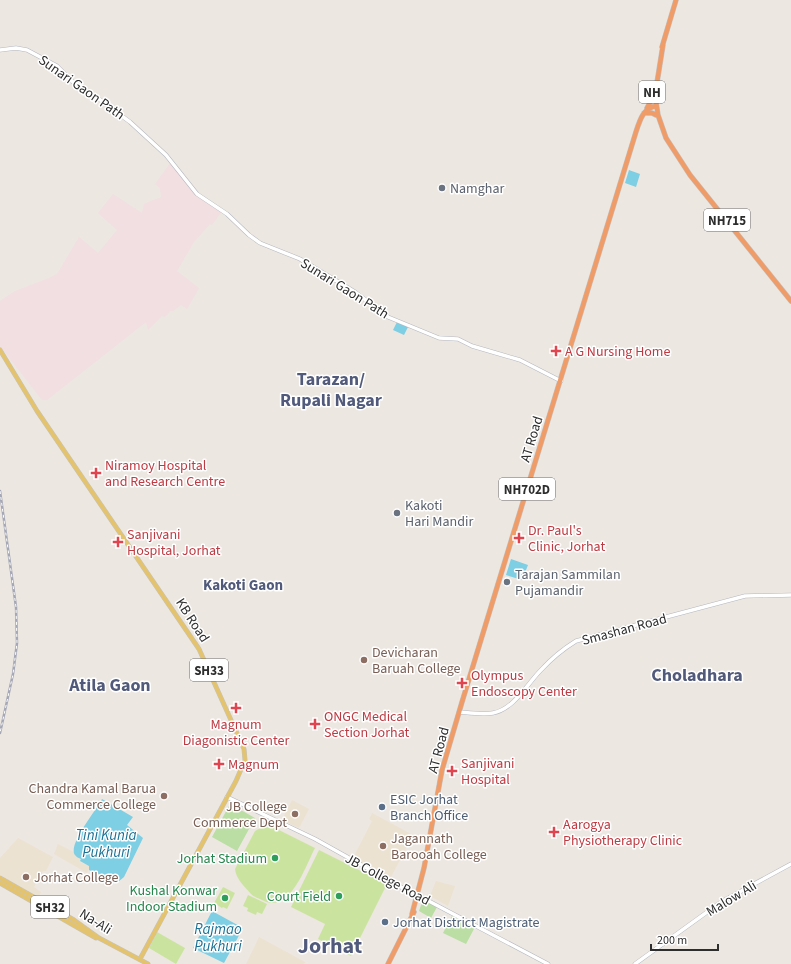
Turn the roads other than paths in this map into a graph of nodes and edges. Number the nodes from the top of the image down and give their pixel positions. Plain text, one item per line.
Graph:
1 (676, 0) edge
2 (663, 44) junction
3 (0, 50) edge
4 (652, 98) junction
5 (654, 106) junction
6 (644, 113) junction
7 (656, 115) junction
8 (666, 138) junction
9 (791, 301) edge
10 (0, 350) edge
11 (561, 381) junction
12 (791, 595) edge
13 (459, 712) junction
14 (227, 797) junction
15 (791, 864) edge
16 (0, 878) edge
17 (0, 882) edge
18 (418, 896) junction
19 (98, 937) junction
20 (140, 959) junction
21 (137, 964) edge
22 (148, 964) edge
23 (388, 964) edge
24 (548, 964) edge
25 (635, 964) edge

1 - 2 highway
2 - 4 highway, NH
2 - 5 highway, NH
3 - 11 street, Sunari Gaon Path
4 - 5 highway, NH
4 - 6 highway, AT Road
5 - 6 highway
5 - 7 highway, NH
5 - 8 highway, NH
6 - 7 highway
6 - 11 highway, AT Road / NH702D
7 - 8 highway, NH
8 - 9 highway, NH715
10 - 14 main road, KB Road / SH33
11 - 13 highway, AT Road / NH702D
12 - 13 street, Smashan Road
13 - 18 highway, AT Road / NH702D
14 - 18 street, JB College Road
14 - 20 main road, KB Road / SH33
15 - 25 street, Malow Ali
16 - 19 main road, Na-Ali / SH32
17 - 19 main road
18 - 23 highway, AT Road / NH702D
18 - 24 street, JB College Road
19 - 20 main road, Na-Ali / SH32
20 - 21 street, KB Road
20 - 22 main road, Na-Ali

